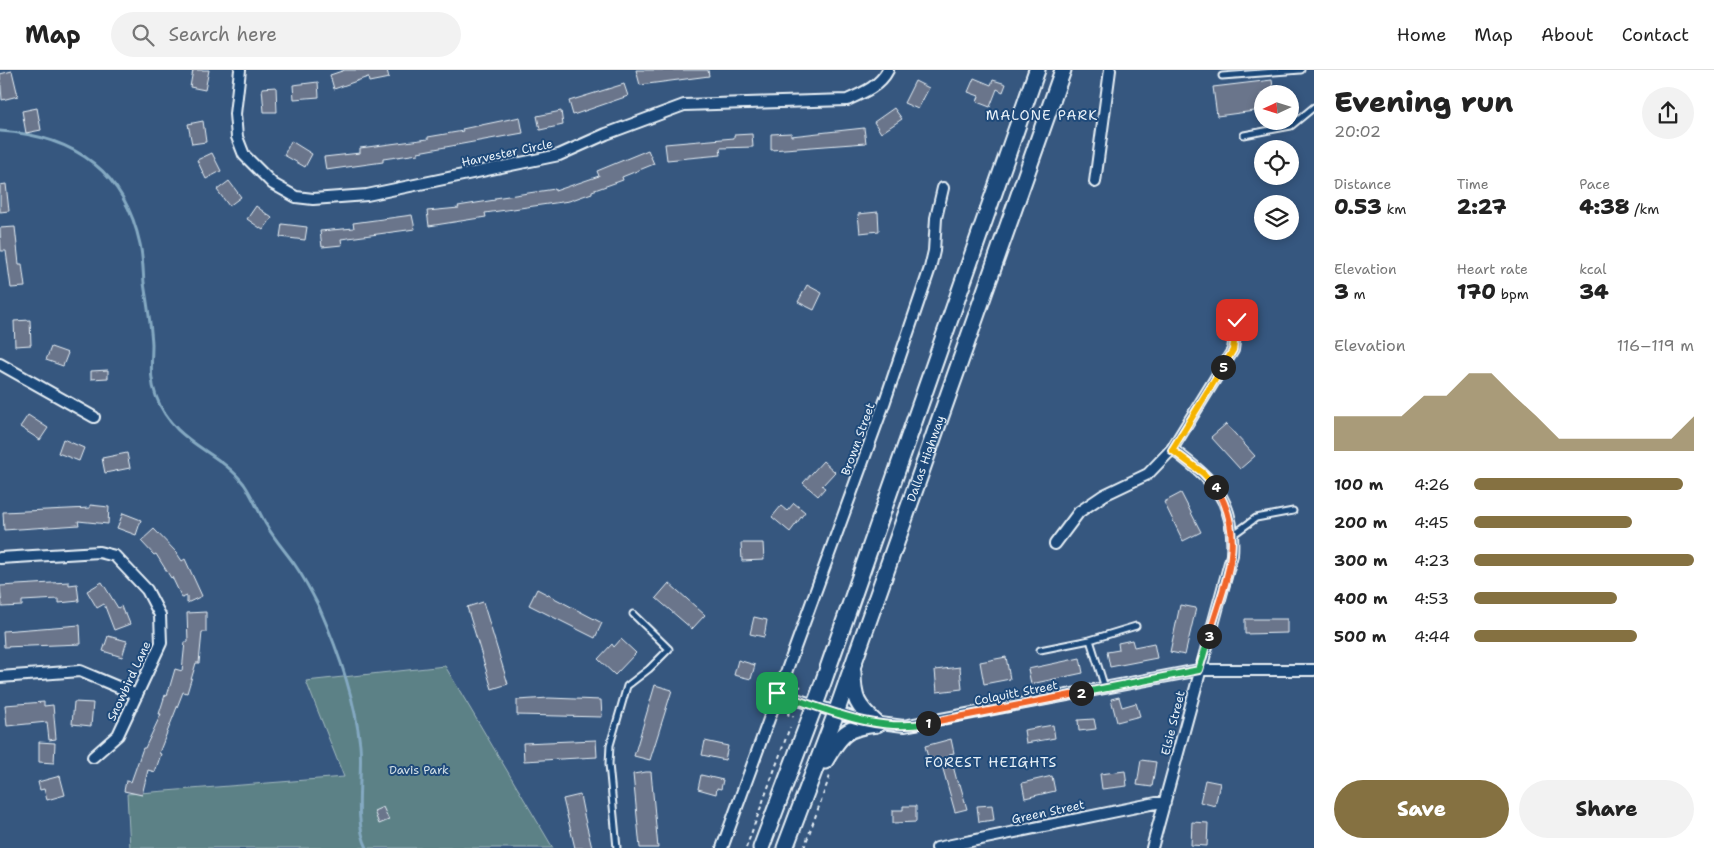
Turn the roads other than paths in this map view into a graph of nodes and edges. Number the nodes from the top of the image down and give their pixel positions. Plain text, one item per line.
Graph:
1 (240, 70) edge
2 (888, 70) edge
3 (1037, 70) edge
4 (1063, 70) edge
5 (1110, 70) edge
6 (1301, 70) edge
7 (1222, 76) dead end
8 (1314, 108) edge
9 (1244, 135) dead end
10 (1096, 182) dead end
11 (942, 188) dead end
12 (1237, 320) dead end
13 (0, 364) edge
14 (94, 417) dead end
15 (1172, 450) junction
16 (1293, 511) dead end
17 (1234, 534) junction
18 (1055, 544) dead end
19 (0, 558) edge
20 (634, 614) dead end
21 (1136, 626) dead end
22 (1090, 640) junction
23 (1040, 650) dead end
24 (854, 660) junction
25 (1199, 670) junction
26 (1314, 670) edge
27 (0, 677) edge
28 (1105, 688) junction
29 (777, 693) junction
30 (137, 695) junction
31 (815, 705) junction
32 (836, 713) junction
33 (877, 724) junction
34 (93, 757) dead end
35 (804, 799) junction
36 (1165, 803) junction
37 (617, 848) edge
38 (722, 848) edge
39 (761, 848) edge
40 (786, 848) edge
41 (937, 848) edge
42 (1152, 848) edge

1 - 2 street, Harvester Circle
3 - 31 main road, Dallas Highway
4 - 24 main road, Dallas Highway
5 - 10 street
6 - 7 lane
8 - 9 lane
11 - 29 street, Brown Street
12 - 15 street
13 - 14 street
15 - 17 street, Elsie Street
15 - 18 street
16 - 17 lane
17 - 25 street, Elsie Street
19 - 30 street, Snowbird Lane
20 - 37 lane
21 - 22 lane
22 - 23 lane
22 - 28 lane
24 - 32 main road, Dallas Highway
24 - 33 main road
25 - 26 street, Colquitt Street
25 - 28 street, Colquitt Street
25 - 36 street, Elsie Street
27 - 30 street
28 - 33 street, Colquitt Street
29 - 31 street
29 - 38 street, Brown Street
30 - 34 street, Snowbird Lane
31 - 32 street, Colquitt Street
31 - 39 main road, Dallas Highway
32 - 33 street, Colquitt Street
32 - 35 main road, Dallas Highway
33 - 35 main road
35 - 40 main road, Dallas Highway
36 - 41 street, Green Street
36 - 42 street, Elsie Street

